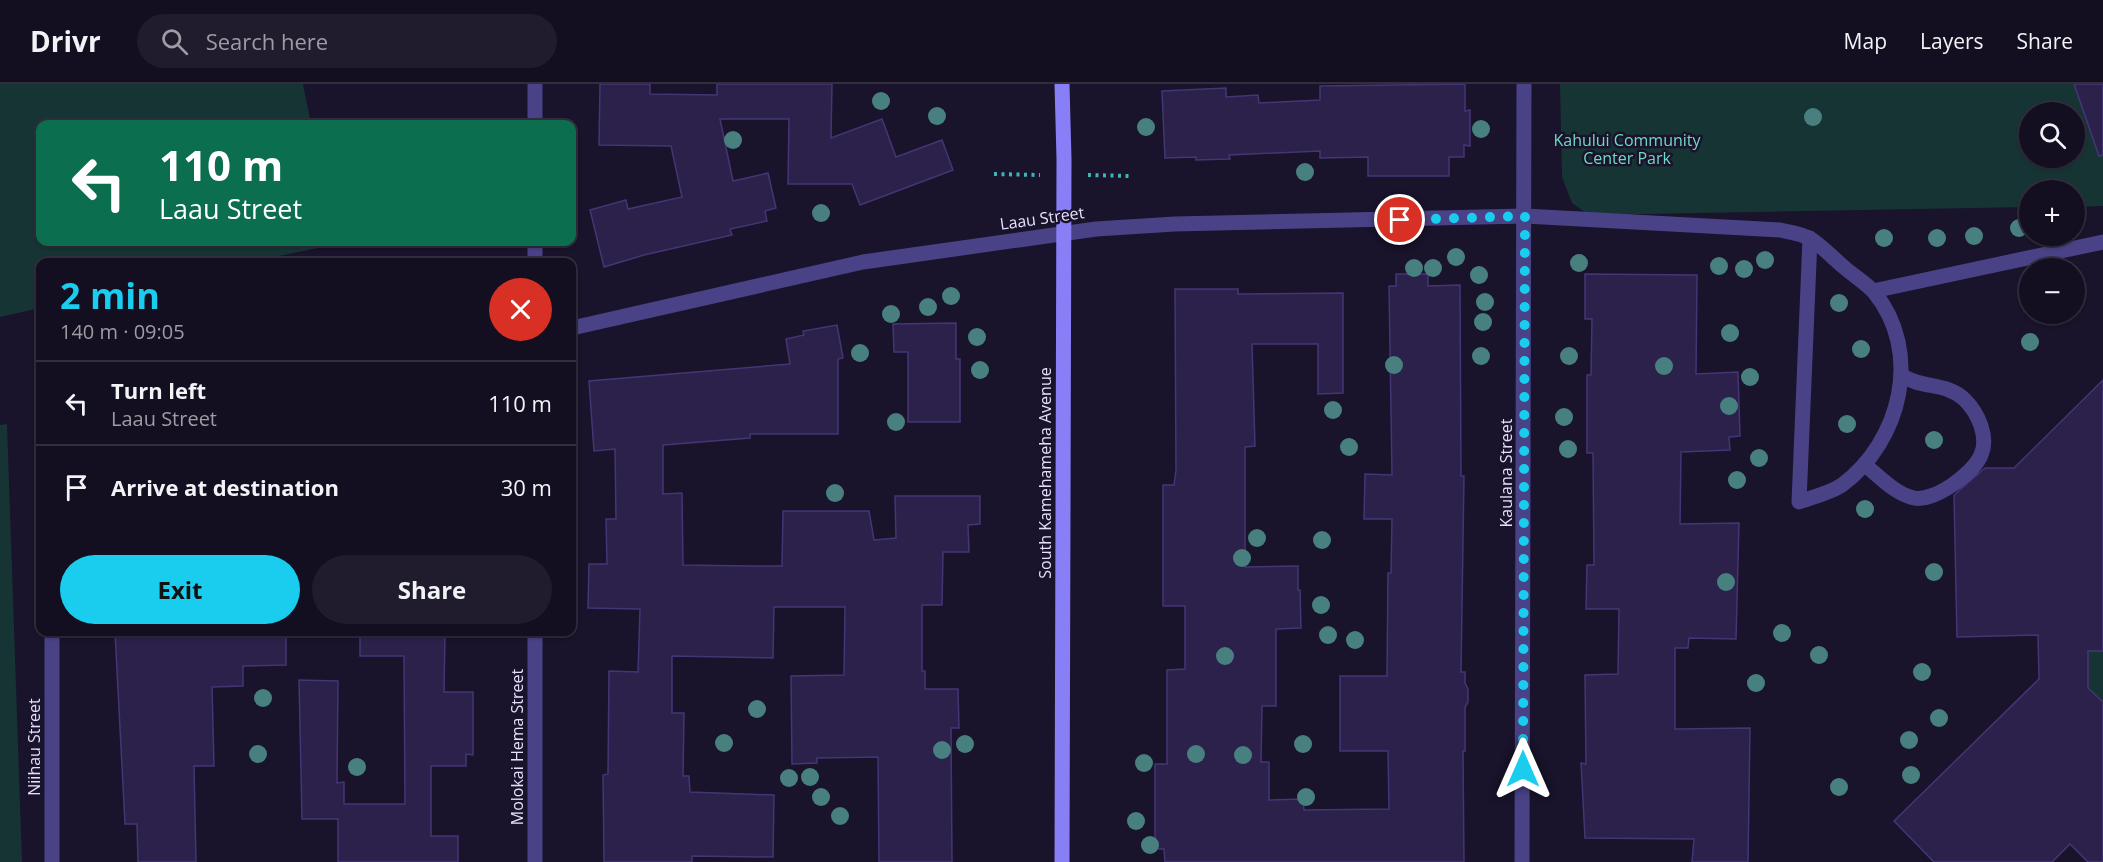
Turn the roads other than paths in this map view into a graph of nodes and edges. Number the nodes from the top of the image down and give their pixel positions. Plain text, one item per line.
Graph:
1 (535, 84) edge
2 (1062, 84) edge
3 (1524, 84) edge
4 (535, 120) edge
5 (1525, 216) junction
6 (1064, 232) junction
7 (1810, 238) junction
8 (2103, 242) edge
9 (1873, 291) junction
10 (576, 327) edge
11 (1903, 376) junction
12 (1865, 465) junction
13 (52, 636) edge
14 (535, 636) edge
15 (52, 862) edge
16 (535, 862) edge
17 (1062, 862) edge
18 (1522, 862) edge

1 - 4 street
2 - 6 street, South Kamehameha Avenue
3 - 5 street, Kaulana Street
5 - 6 street, Laau Street
5 - 7 street, Laau Street
5 - 18 street, Kaulana Street
6 - 10 street, Laau Street
6 - 17 street, South Kamehameha Avenue
7 - 9 street
7 - 12 street
8 - 9 street
9 - 11 street
11 - 12 street
11 - 12 street
13 - 15 street, Niihau Street
14 - 16 street, Molokai Hema Street

